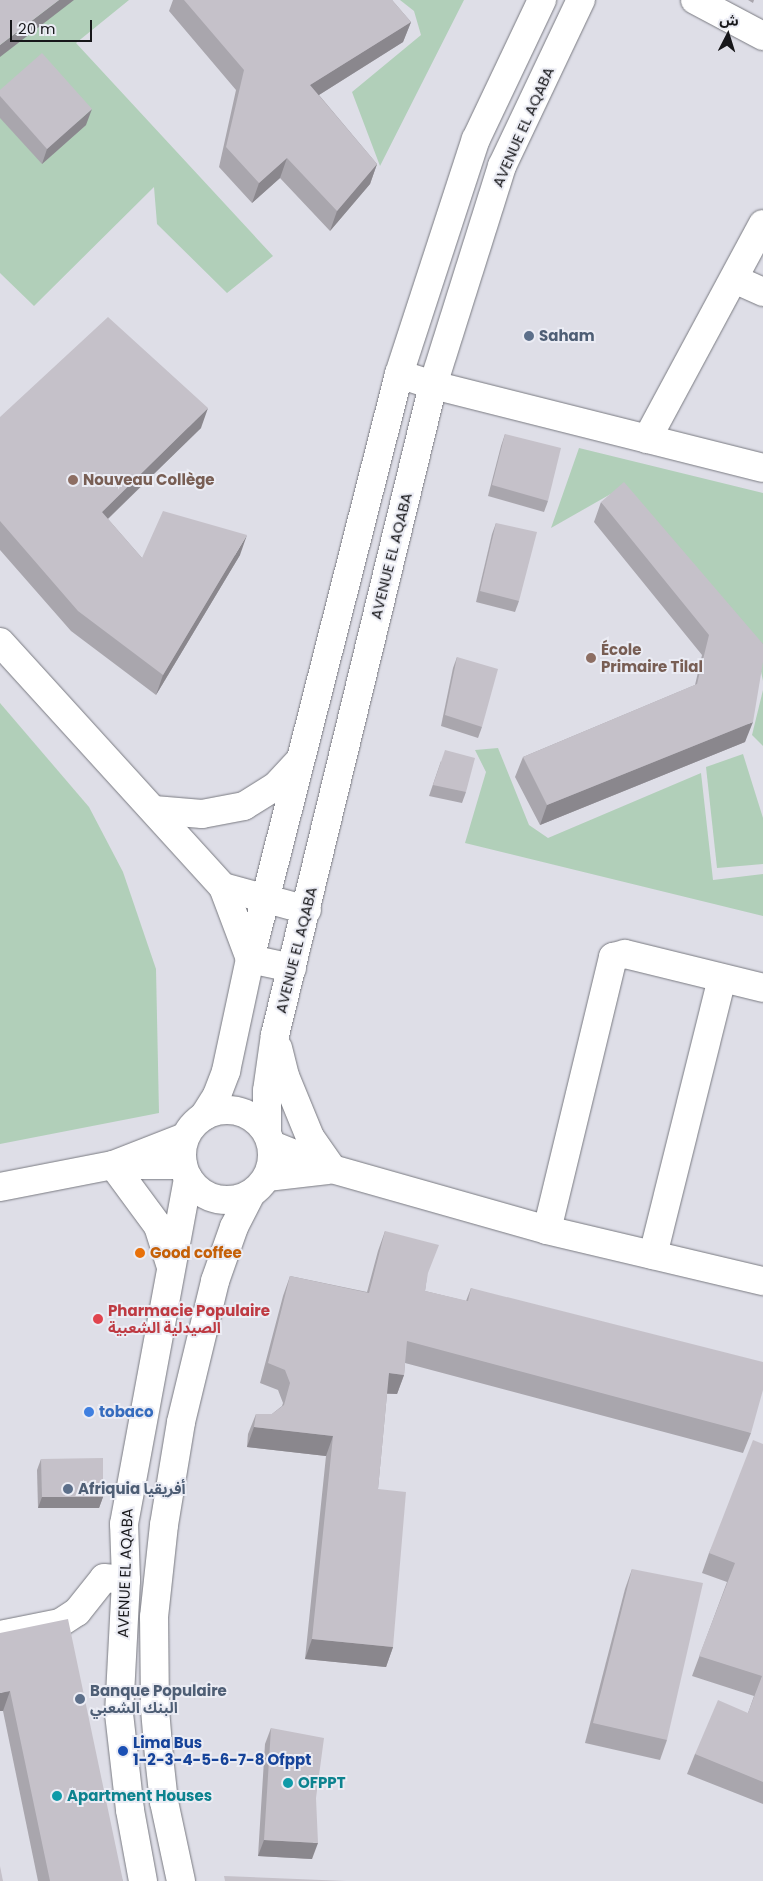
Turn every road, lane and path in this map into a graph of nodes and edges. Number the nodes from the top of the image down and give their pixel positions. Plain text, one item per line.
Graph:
1 (542, 0) edge
2 (581, 0) edge
3 (695, 0) edge
4 (763, 36) edge
5 (763, 224) edge
6 (734, 279) junction
7 (763, 292) edge
8 (399, 374) junction
9 (433, 385) junction
10 (647, 440) junction
11 (763, 468) edge
12 (0, 642) edge
13 (301, 759) junction
14 (154, 810) junction
15 (223, 887) junction
16 (266, 899) junction
17 (307, 910) junction
18 (250, 959) junction
19 (292, 968) junction
20 (722, 978) junction
21 (763, 988) edge
22 (275, 1035) junction
23 (204, 1116) junction
24 (185, 1137) junction
25 (269, 1138) junction
26 (113, 1165) junction
27 (332, 1169) junction
28 (185, 1172) junction
29 (259, 1186) junction
30 (0, 1187) edge
31 (547, 1230) junction
32 (653, 1255) junction
33 (172, 1271) junction
34 (763, 1281) edge
35 (126, 1580) junction
36 (0, 1635) edge
37 (144, 1881) edge
38 (181, 1881) edge

1 - 8 main road
2 - 9 main road, AVENUE EL AQABA
3 - 4 main road
5 - 6 main road
6 - 7 main road
6 - 10 main road
8 - 9 main road
8 - 13 main road
9 - 10 main road
9 - 17 main road, AVENUE EL AQABA
10 - 11 main road
12 - 14 main road
13 - 14 main road
13 - 16 main road
14 - 15 main road
15 - 16 main road
15 - 18 main road
16 - 17 main road
16 - 18 main road
17 - 19 main road, AVENUE EL AQABA
18 - 19 main road
18 - 23 main road
19 - 22 main road, AVENUE EL AQABA
20 - 21 main road
20 - 31 main road
20 - 32 main road
22 - 25 main road, AVENUE EL AQABA
22 - 27 main road
23 - 24 main road
23 - 25 main road
24 - 26 main road
24 - 28 main road
25 - 27 main road
25 - 29 main road
26 - 28 main road
26 - 30 main road
26 - 33 main road
27 - 29 main road
27 - 31 main road
28 - 29 main road
28 - 33 main road, AVENUE EL AQABA
29 - 38 main road, AVENUE EL AQABA
31 - 32 main road
32 - 34 main road
33 - 35 main road, AVENUE EL AQABA
35 - 36 main road
35 - 37 main road, AVENUE EL AQABA

